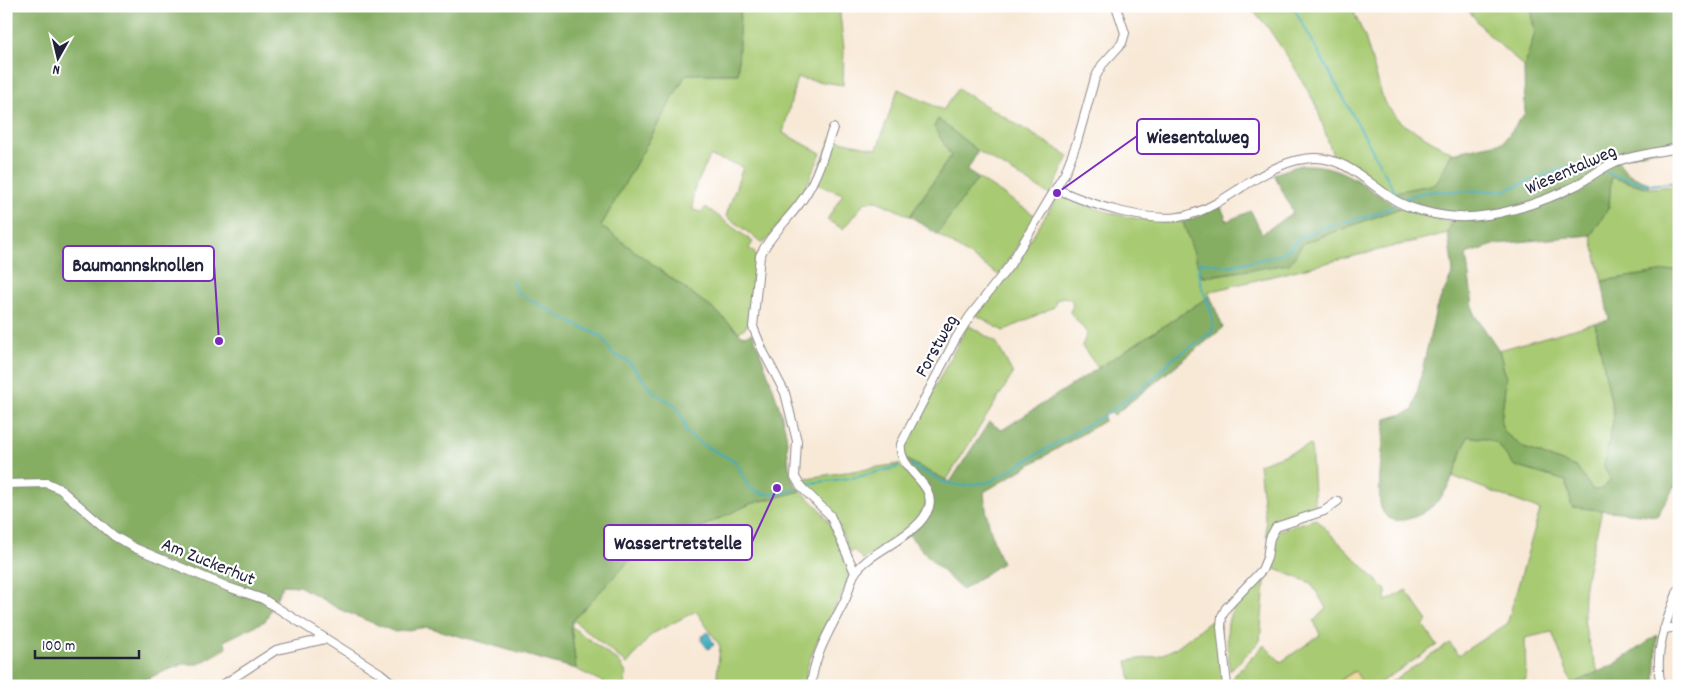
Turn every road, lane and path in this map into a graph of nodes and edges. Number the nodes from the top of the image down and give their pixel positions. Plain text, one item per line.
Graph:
1 (1116, 6) edge
2 (833, 128) dead end
3 (1679, 148) edge
4 (1058, 189) junction
5 (6, 484) edge
6 (1338, 501) dead end
7 (854, 574) junction
8 (1679, 588) edge
9 (1679, 627) edge
10 (1664, 629) junction
11 (324, 639) junction
12 (221, 686) edge
13 (396, 686) edge
14 (811, 686) edge
15 (1227, 686) edge
16 (1661, 686) edge

1 - 4 street, Forstweg
2 - 7 street
3 - 4 street, Wiesentalweg
4 - 7 street, Forstweg
5 - 11 street, Am Zuckerhut
6 - 15 street
7 - 14 street
8 - 10 street
9 - 10 street
10 - 16 street
11 - 12 street
11 - 13 street, Am Zuckerhut

